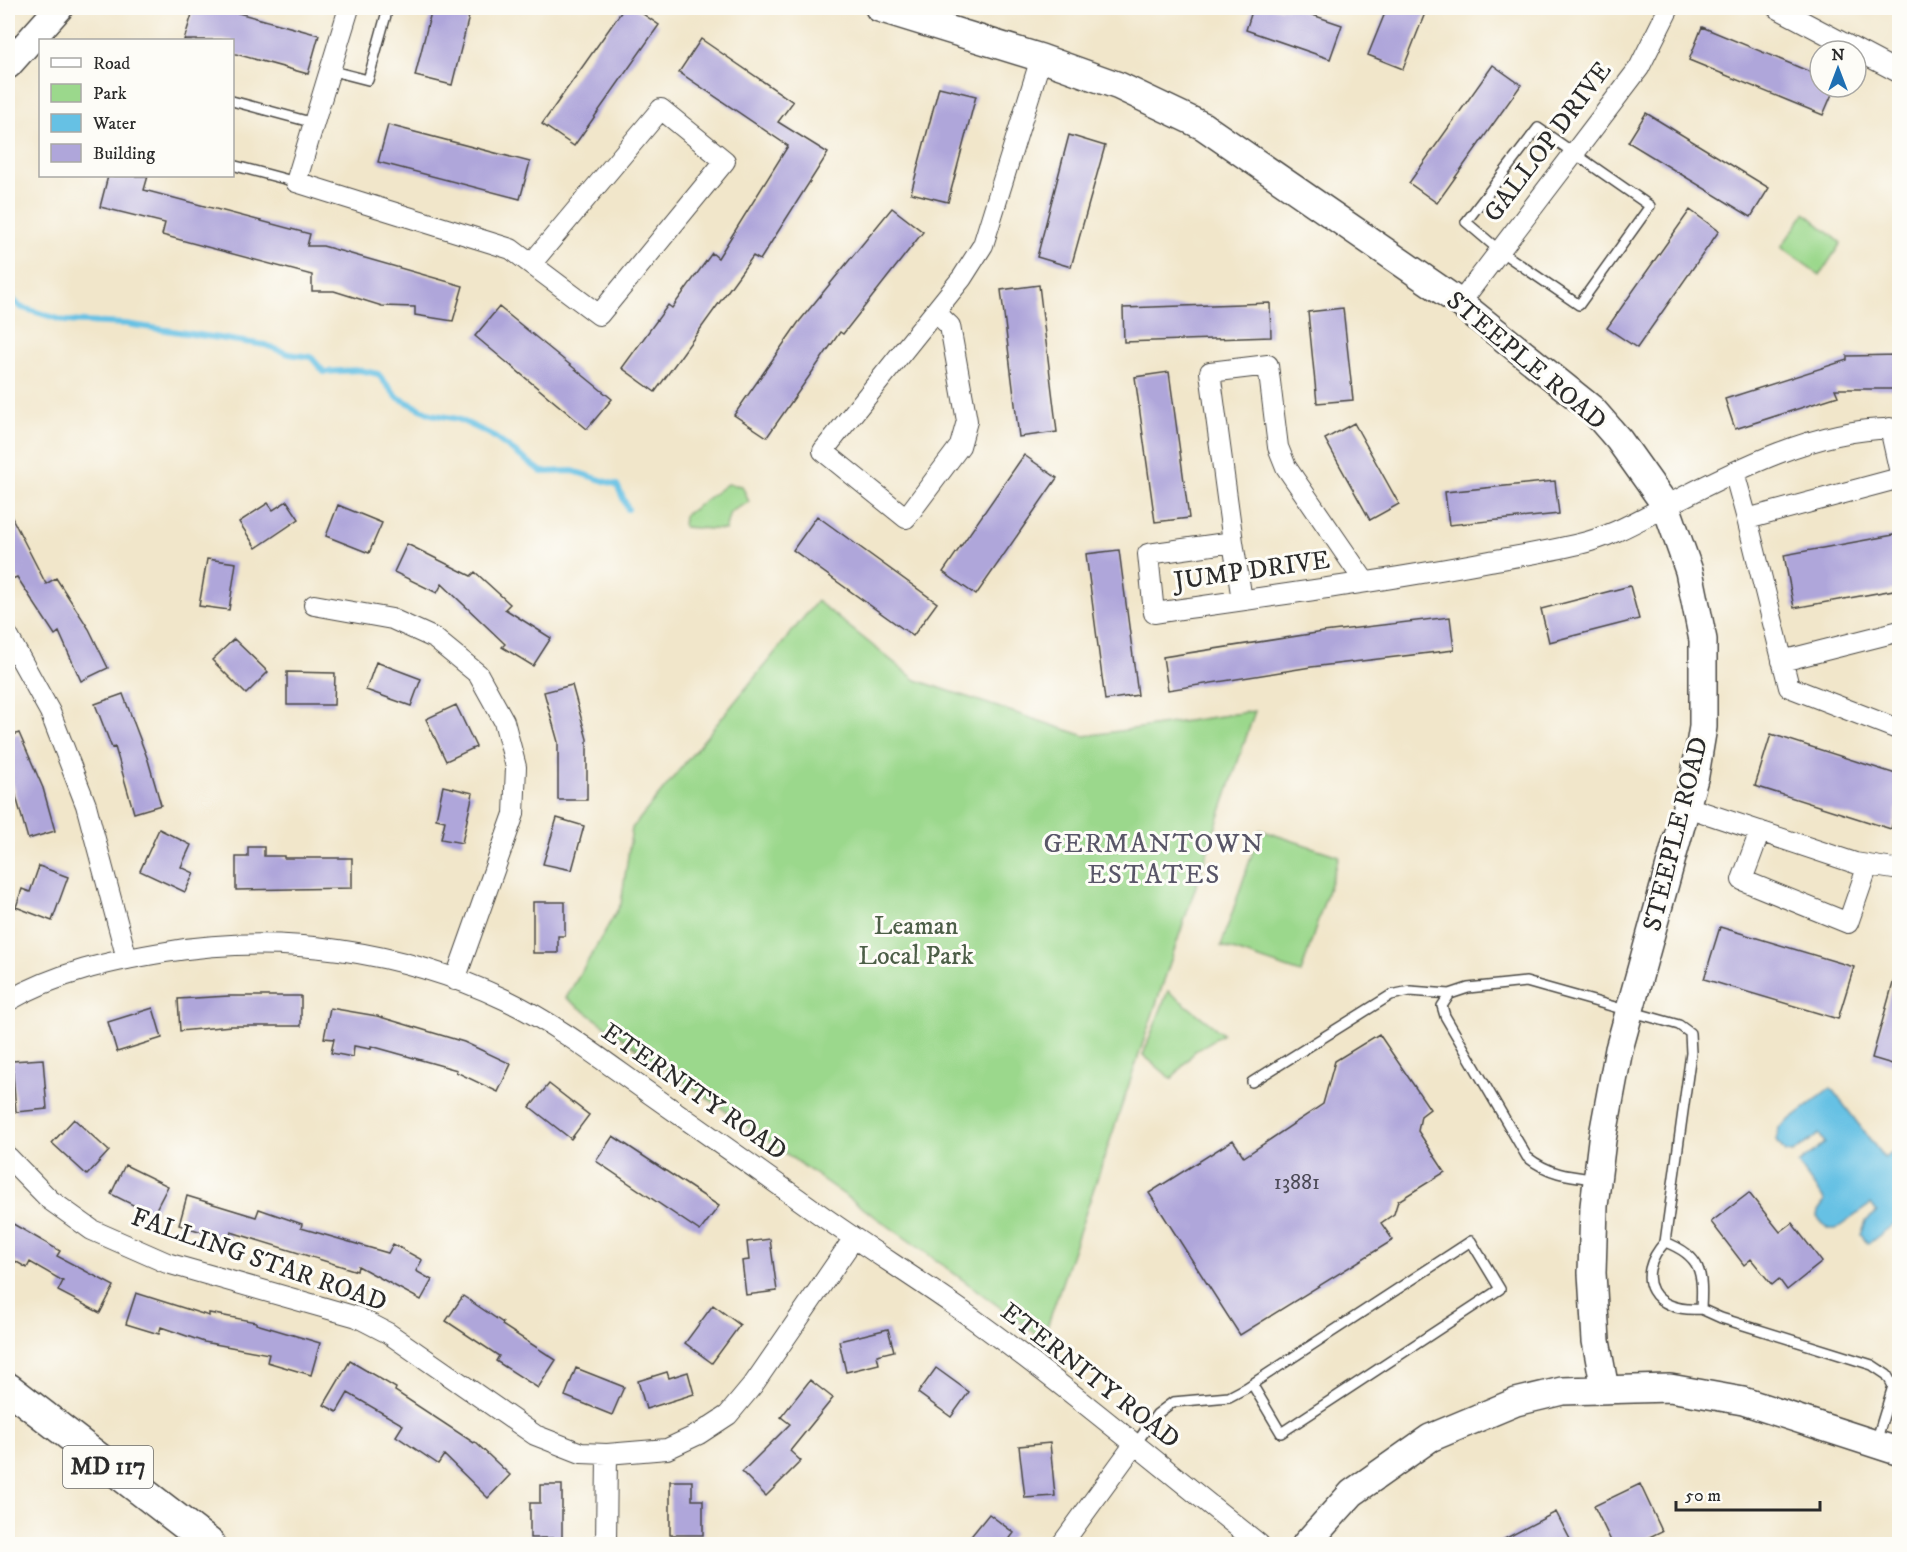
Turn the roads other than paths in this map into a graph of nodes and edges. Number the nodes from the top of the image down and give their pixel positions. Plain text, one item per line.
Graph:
1 (59, 8) edge
2 (349, 8) edge
3 (388, 8) edge
4 (879, 8) edge
5 (1669, 8) edge
6 (1777, 8) edge
7 (1041, 58) junction
8 (8, 65) edge
9 (329, 70) junction
10 (1899, 73) edge
11 (234, 102) edge
12 (314, 123) junction
13 (1575, 152) junction
14 (234, 166) edge
15 (296, 182) junction
16 (1500, 251) junction
17 (531, 264) junction
18 (1460, 303) junction
19 (935, 312) junction
20 (1895, 429) edge
21 (1734, 471) junction
22 (1899, 473) edge
23 (1899, 478) edge
24 (1666, 506) junction
25 (1747, 519) junction
26 (1233, 542) junction
27 (1365, 582) junction
28 (1242, 600) junction
29 (314, 604) dead end
30 (1899, 631) edge
31 (8, 636) edge
32 (1782, 661) junction
33 (1899, 730) edge
34 (1687, 807) junction
35 (1760, 831) junction
36 (1868, 865) junction
37 (1899, 870) edge
38 (126, 959) junction
39 (455, 980) junction
40 (1450, 994) junction
41 (8, 1001) edge
42 (1629, 1013) junction
43 (1252, 1082) dead end
44 (8, 1157) edge
45 (1597, 1179) junction
46 (854, 1238) junction
47 (1665, 1242) junction
48 (1701, 1309) junction
49 (1252, 1384) junction
50 (8, 1388) edge
51 (1605, 1389) junction
52 (1134, 1445) junction
53 (1887, 1448) edge
54 (608, 1454) junction
55 (210, 1545) edge
56 (606, 1545) edge
57 (1062, 1545) edge
58 (1259, 1545) edge
59 (1306, 1545) edge

1 - 8 street
2 - 9 street
3 - 9 lane
4 - 7 street, STEEPLE ROAD
5 - 13 street, GALLOP DRIVE
6 - 10 street
7 - 18 street, STEEPLE ROAD
7 - 19 street
9 - 12 street
11 - 12 lane
12 - 15 street
13 - 16 street, GALLOP DRIVE
13 - 16 lane
13 - 16 lane
14 - 15 lane
15 - 17 street
16 - 18 street, GALLOP DRIVE
17 - 17 street
18 - 24 street, STEEPLE ROAD
19 - 19 street
20 - 21 street, JUMP DRIVE
20 - 22 street
21 - 24 street, JUMP DRIVE
21 - 25 street
23 - 25 street
24 - 27 street, JUMP DRIVE
24 - 34 street, STEEPLE ROAD
25 - 32 street
26 - 27 street, JUMP DRIVE
26 - 28 street
26 - 28 street, JUMP DRIVE
27 - 28 street, JUMP DRIVE
29 - 39 street
30 - 32 street
31 - 38 street
32 - 33 street
34 - 35 street
34 - 42 street, STEEPLE ROAD
35 - 36 street
35 - 36 street
36 - 37 street
38 - 39 street, ETERNITY ROAD
38 - 41 street, ETERNITY ROAD
39 - 46 street, ETERNITY ROAD
40 - 42 lane
40 - 43 lane
40 - 45 lane
42 - 45 street, STEEPLE ROAD
42 - 47 lane
44 - 54 street, FALLING STAR ROAD
45 - 51 street, STEEPLE ROAD
46 - 52 street, ETERNITY ROAD
46 - 54 street, FALLING STAR ROAD
47 - 48 lane
47 - 48 lane
48 - 53 lane
49 - 49 lane
49 - 52 lane
50 - 55 main road, MD 117
51 - 53 street
51 - 59 street
52 - 57 street
52 - 58 street, ETERNITY ROAD
54 - 56 street

